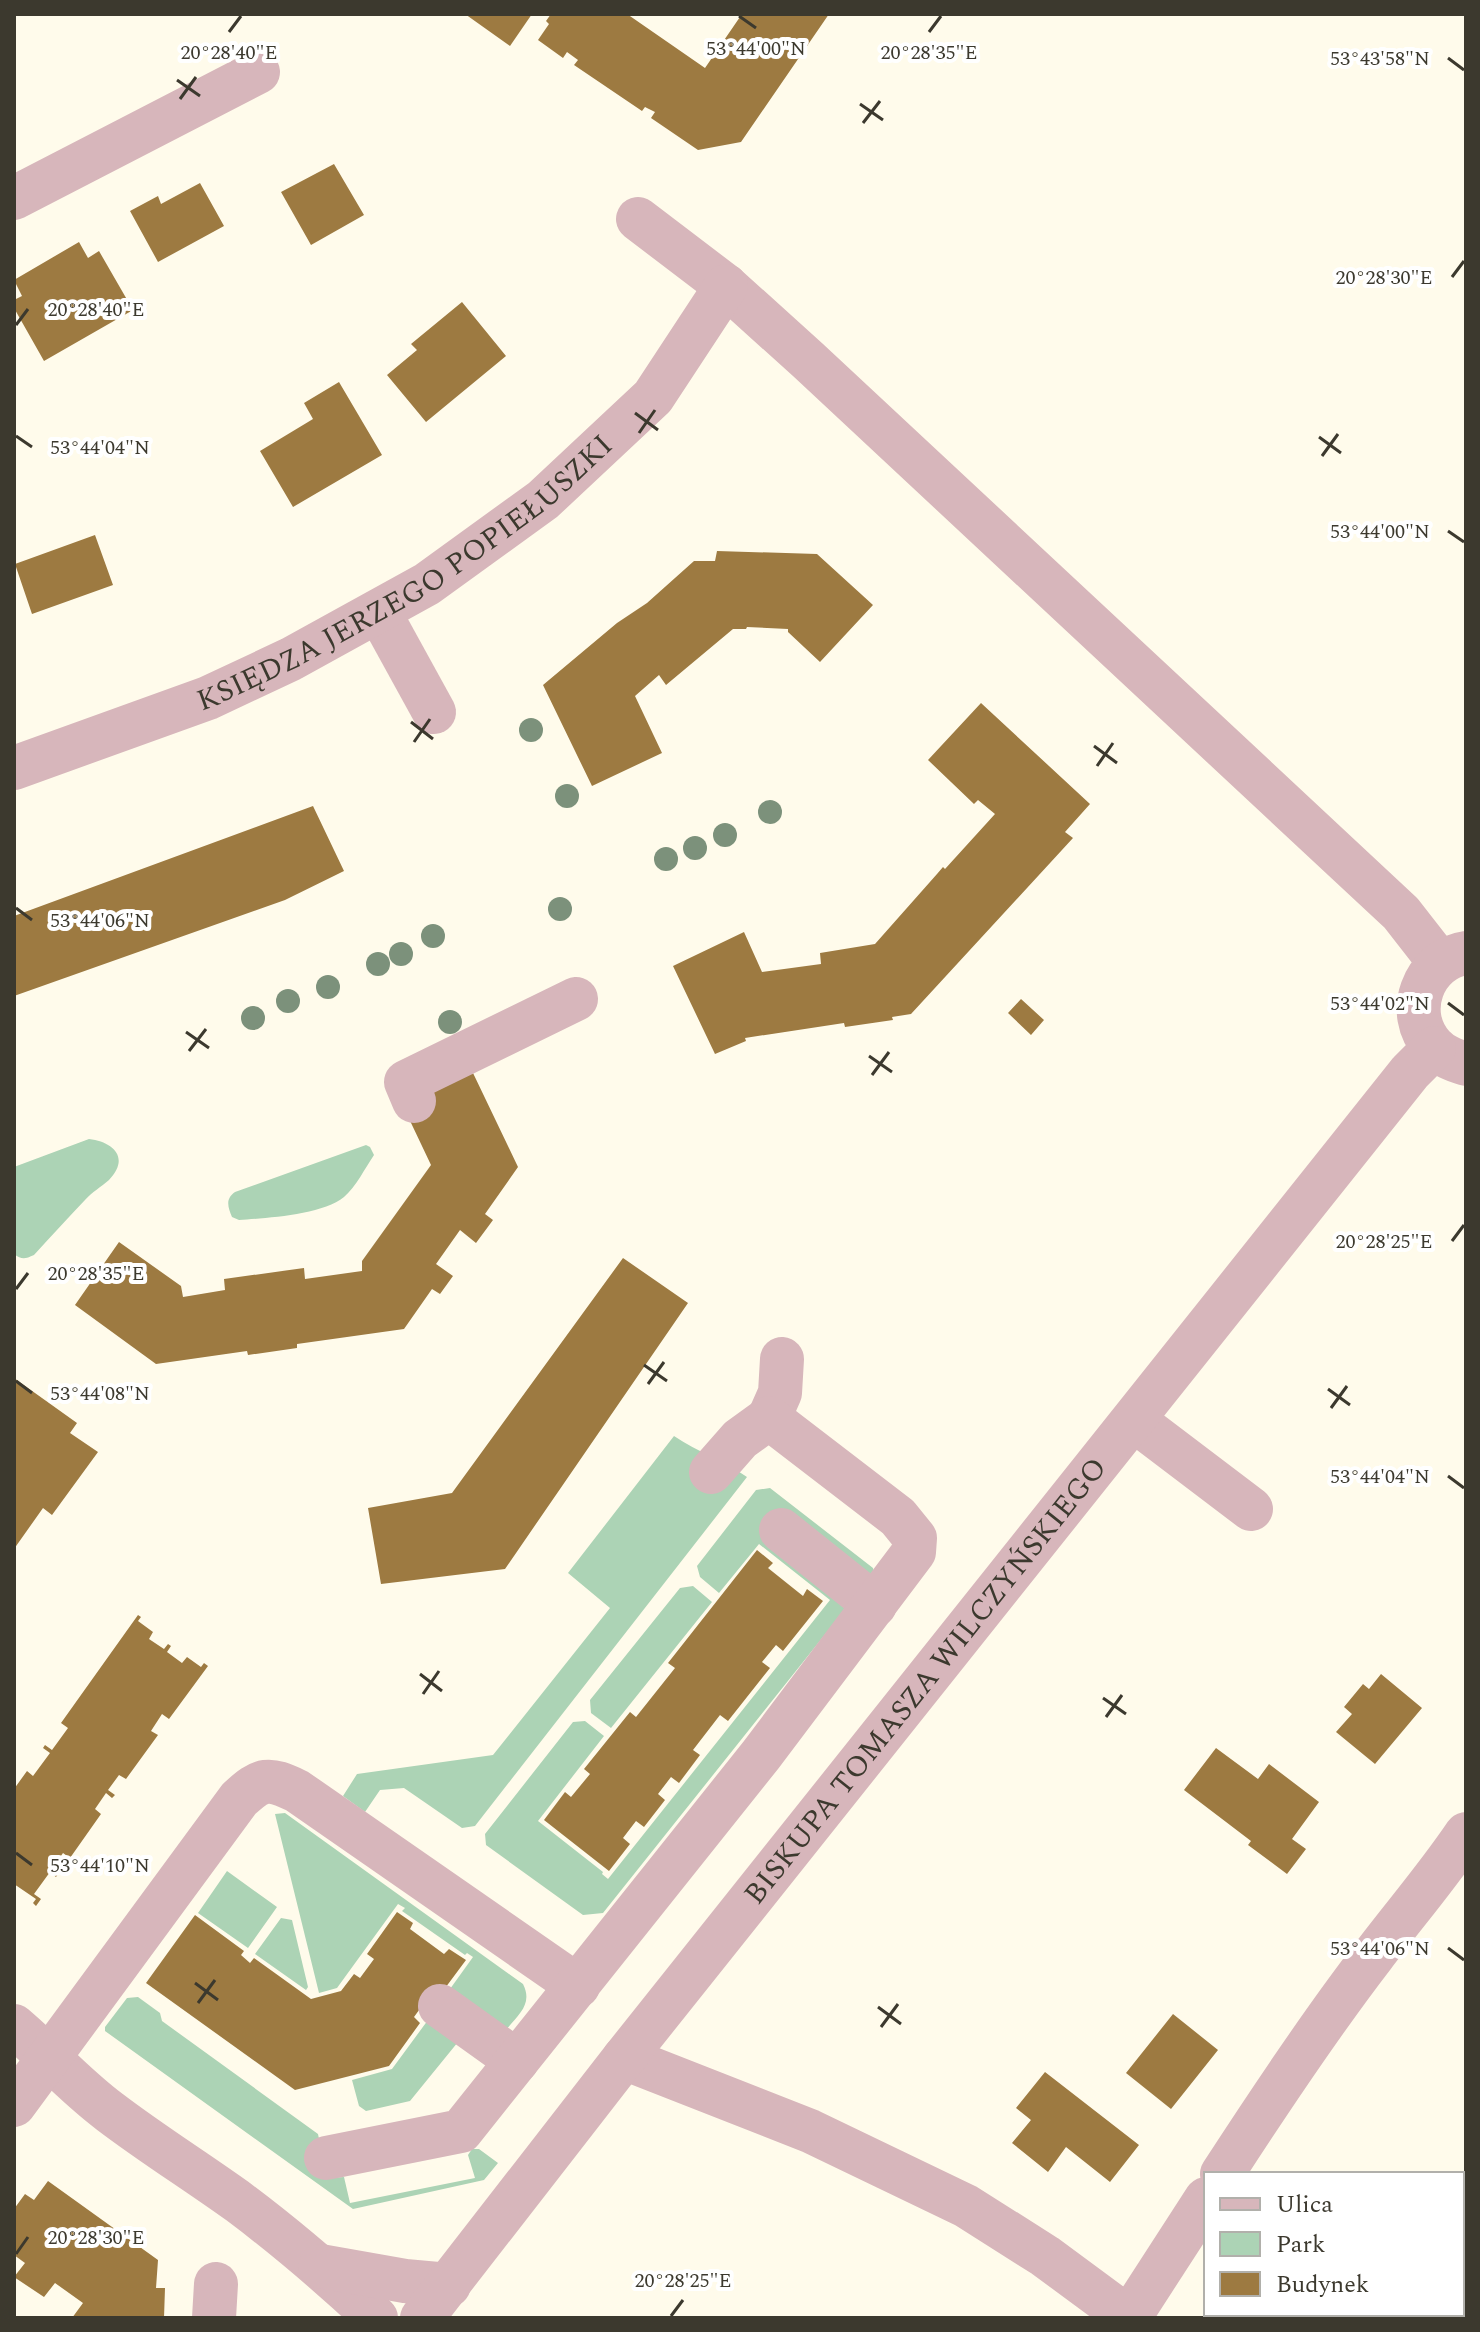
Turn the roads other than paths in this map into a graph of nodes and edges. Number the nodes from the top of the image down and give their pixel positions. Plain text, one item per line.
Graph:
1 (258, 72) dead end
2 (14, 198) edge
3 (638, 219) dead end
4 (726, 286) junction
5 (379, 612) junction
6 (434, 712) dead end
7 (14, 768) edge
8 (1453, 958) edge
9 (576, 999) dead end
10 (1450, 1056) edge
11 (414, 1101) dead end
12 (782, 1359) dead end
13 (769, 1418) junction
14 (1135, 1421) junction
15 (711, 1472) dead end
16 (1251, 1509) dead end
17 (781, 1530) dead end
18 (875, 1605) junction
19 (1466, 1834) edge
20 (578, 1986) junction
21 (440, 2006) dead end
22 (14, 2026) edge
23 (50, 2056) junction
24 (624, 2058) junction
25 (517, 2061) junction
26 (14, 2105) edge
27 (326, 2158) dead end
28 (1223, 2172) edge
29 (1204, 2202) edge
30 (320, 2266) junction
31 (436, 2302) edge
32 (376, 2318) edge
33 (1129, 2318) edge

1 - 2 street
3 - 4 street
4 - 5 street, KSIĘDZA JERZEGO POPIEŁUSZKI
4 - 8 street
5 - 6 street
5 - 7 street, KSIĘDZA JERZEGO POPIEŁUSZKI
8 - 10 street
9 - 11 street
10 - 14 street, BISKUPA TOMASZA WILCZYŃSKIEGO
12 - 13 street
13 - 15 street
13 - 18 street
14 - 16 street
14 - 24 street, BISKUPA TOMASZA WILCZYŃSKIEGO
17 - 18 street
18 - 20 street
19 - 28 street
20 - 23 street
20 - 25 street
21 - 25 street
22 - 23 street
23 - 26 street
23 - 30 street
24 - 31 street, BISKUPA TOMASZA WILCZYŃSKIEGO
24 - 33 street
25 - 27 street
29 - 33 street
30 - 31 street
30 - 32 street

